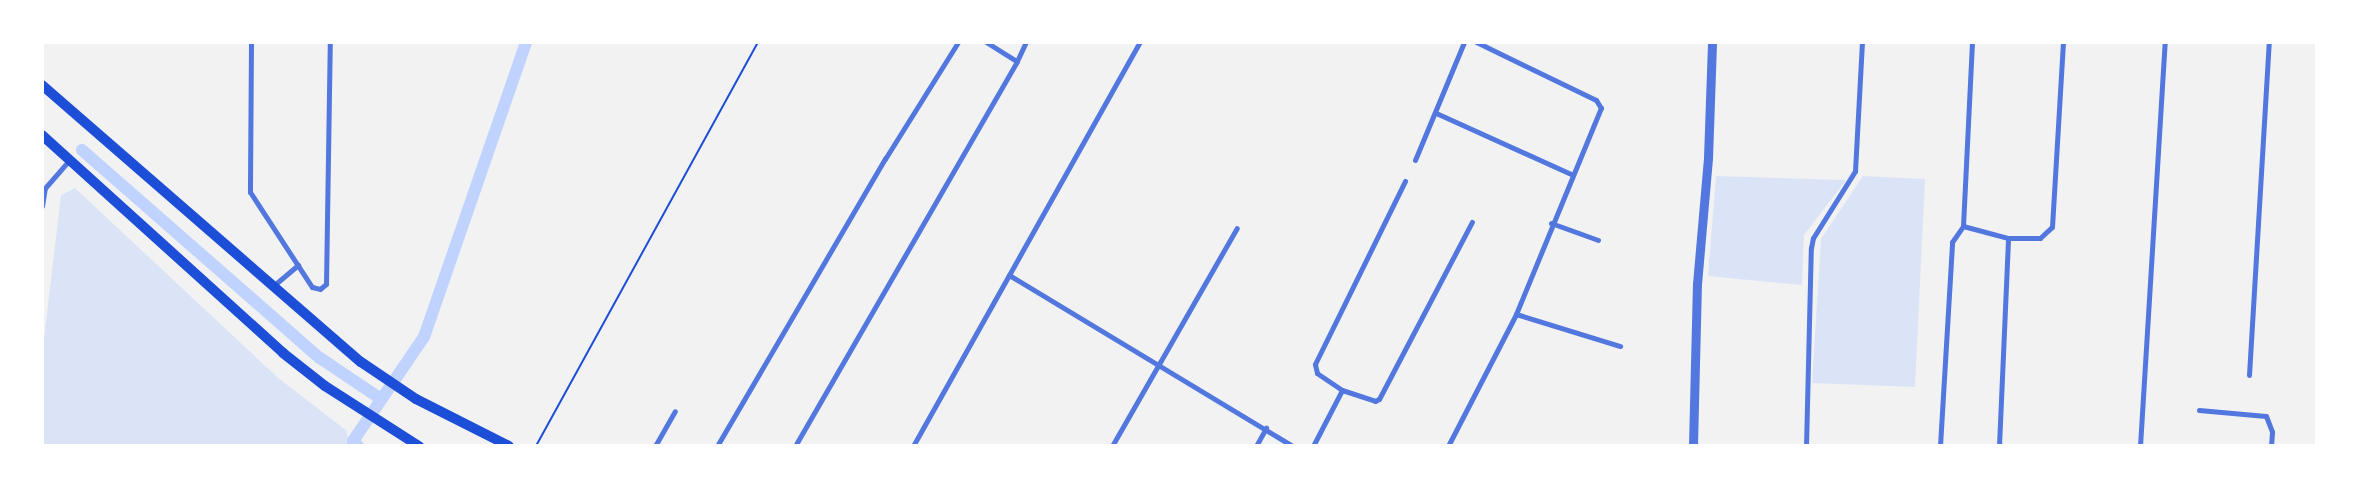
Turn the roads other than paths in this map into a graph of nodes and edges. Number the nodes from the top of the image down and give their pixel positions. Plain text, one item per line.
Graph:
1 (251, 42) edge
2 (330, 42) edge
3 (958, 42) edge
4 (986, 42) edge
5 (1026, 42) edge
6 (1140, 42) edge
7 (1464, 42) edge
8 (1476, 42) edge
9 (1712, 42) edge
10 (1862, 42) edge
11 (1972, 42) edge
12 (2063, 42) edge
13 (2165, 42) edge
14 (2269, 42) edge
15 (1017, 61) junction
16 (42, 85) edge
17 (1436, 113) junction
18 (42, 134) edge
19 (69, 159) junction
20 (1415, 160) dead end
21 (1571, 174) junction
22 (1405, 181) dead end
23 (42, 206) edge
24 (1472, 222) dead end
25 (1551, 223) junction
26 (1964, 226) junction
27 (1237, 228) dead end
28 (2008, 238) junction
29 (1598, 240) dead end
30 (298, 265) junction
31 (1009, 275) junction
32 (272, 287) junction
33 (1516, 314) junction
34 (1620, 346) dead end
35 (1159, 364) junction
36 (2249, 375) dead end
37 (1342, 390) junction
38 (2199, 410) dead end
39 (675, 411) dead end
40 (1266, 428) junction
41 (419, 446) edge
42 (508, 446) edge
43 (655, 446) edge
44 (717, 446) edge
45 (795, 446) edge
46 (913, 446) edge
47 (1112, 446) edge
48 (1256, 446) edge
49 (1293, 446) edge
50 (1313, 446) edge
51 (1448, 446) edge
52 (1693, 446) edge
53 (1806, 446) edge
54 (1940, 446) edge
55 (1999, 446) edge
56 (2140, 446) edge
57 (2271, 446) edge

1 - 30 street
2 - 30 street
3 - 44 street
4 - 15 street
5 - 15 street
6 - 31 street
7 - 17 street
8 - 21 street
9 - 52 street
10 - 53 street
11 - 26 street
12 - 28 street
13 - 56 street
14 - 36 street
15 - 45 street
16 - 32 main road
17 - 20 street
17 - 21 street
18 - 19 main road
19 - 23 street
19 - 41 main road
21 - 25 street
22 - 37 street
24 - 37 street
25 - 29 street
25 - 33 street
26 - 28 street
26 - 54 street
27 - 35 street
28 - 55 street
30 - 32 street
31 - 35 street
31 - 46 street
32 - 42 main road
33 - 34 street
33 - 51 street
35 - 40 street
35 - 47 street
37 - 50 street
38 - 57 street
39 - 43 street
40 - 48 street
40 - 49 street

